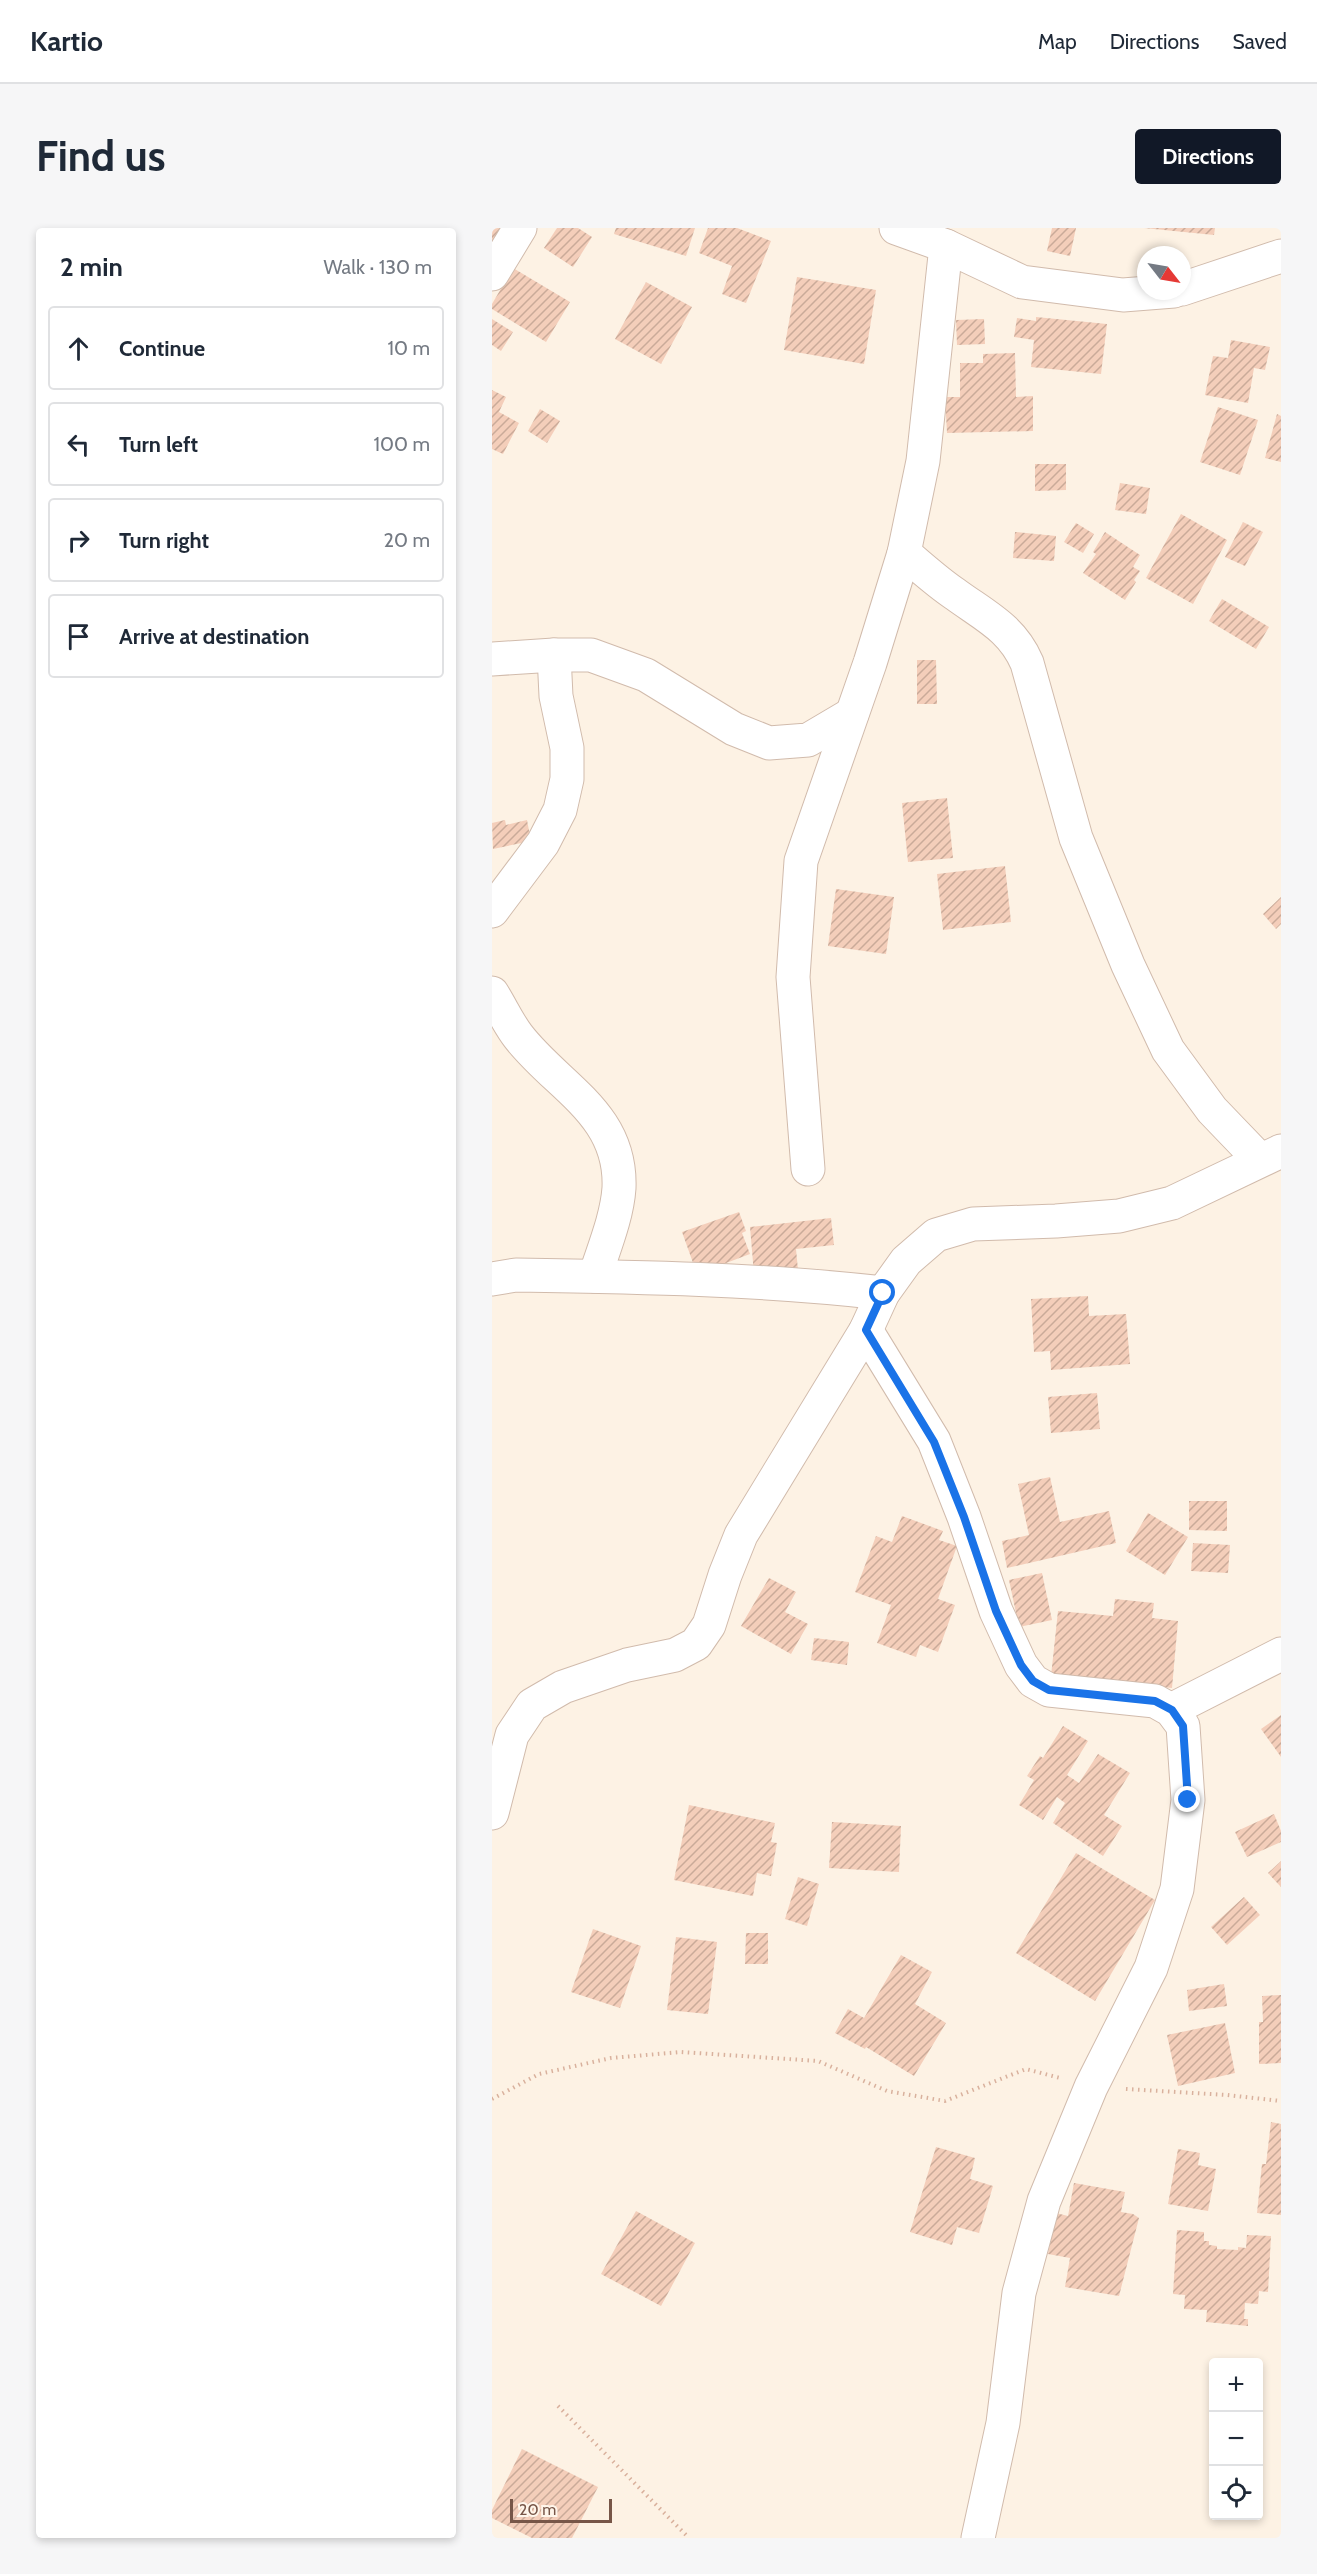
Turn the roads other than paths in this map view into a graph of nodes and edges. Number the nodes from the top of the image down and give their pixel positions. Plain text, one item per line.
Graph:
1 (520, 228) edge
2 (896, 228) edge
3 (946, 246) junction
4 (1281, 256) edge
5 (492, 274) edge
6 (1191, 286) edge
7 (1137, 294) edge
8 (904, 553) junction
9 (554, 655) junction
10 (492, 660) edge
11 (852, 714) junction
12 (492, 911) edge
13 (492, 993) edge
14 (505, 1035) edge
15 (1271, 1156) edge
16 (808, 1168) dead end
17 (595, 1276) junction
18 (492, 1279) edge
19 (883, 1293) junction
20 (866, 1330) junction
21 (1281, 1654) edge
22 (1172, 1710) junction
23 (492, 1813) edge
24 (978, 2538) edge

1 - 5 street
2 - 3 street
3 - 7 street
3 - 8 street
4 - 6 street
8 - 11 street
8 - 15 street
9 - 10 street
9 - 11 street
9 - 12 street
11 - 16 street
13 - 14 street
14 - 17 street
15 - 19 street
17 - 18 street
17 - 19 street
19 - 20 street
20 - 22 street
20 - 23 street
21 - 22 street
22 - 24 street

